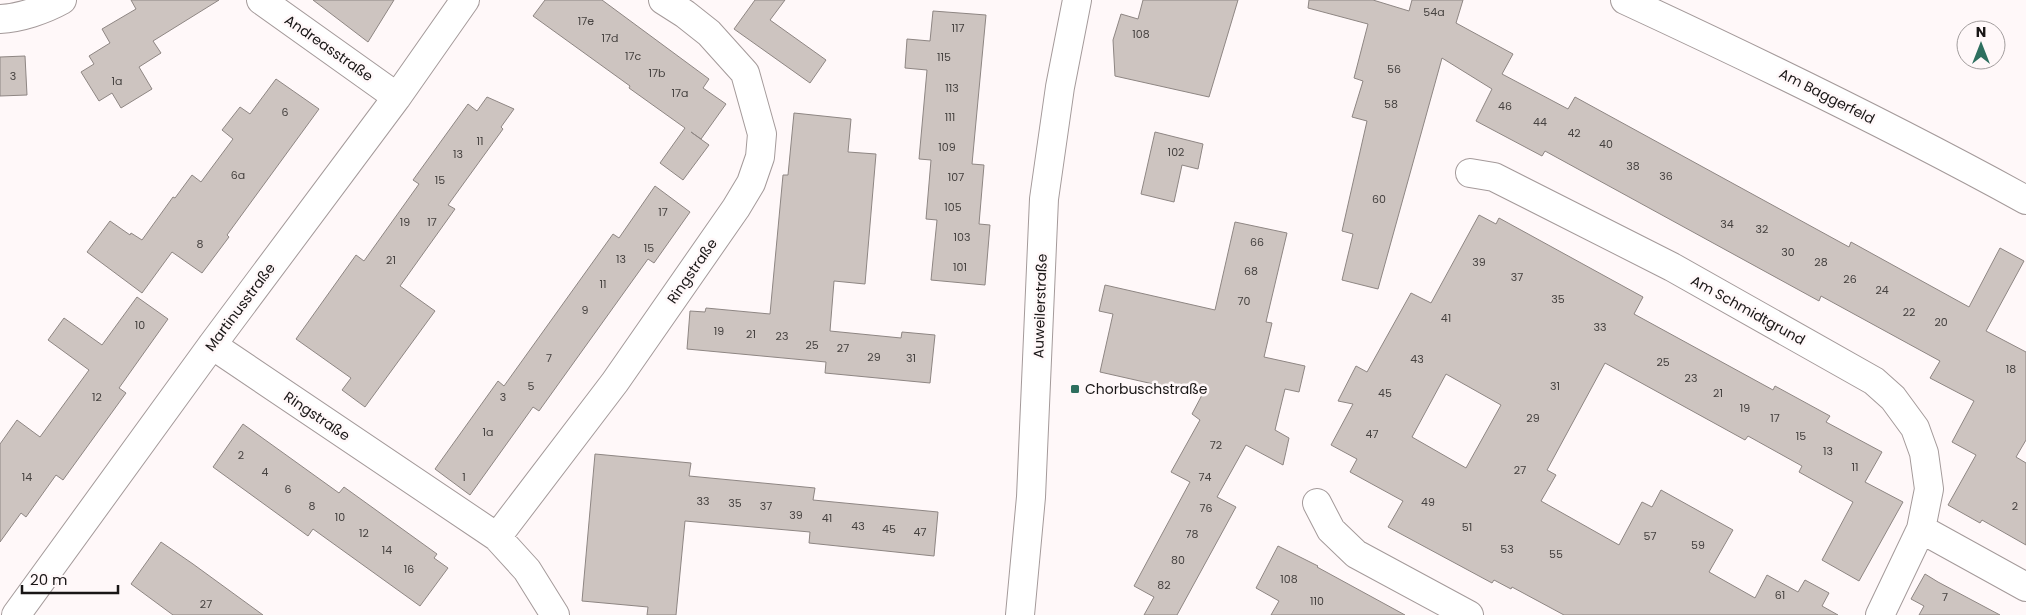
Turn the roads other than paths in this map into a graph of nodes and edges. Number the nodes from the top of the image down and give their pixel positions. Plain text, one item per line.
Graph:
1 (62, 0) edge
2 (261, 0) edge
3 (465, 0) edge
4 (663, 0) edge
5 (1077, 0) edge
6 (1625, 0) edge
7 (0, 20) edge
8 (396, 97) junction
9 (1470, 173) dead end
10 (2026, 200) edge
11 (212, 344) junction
12 (1317, 503) dead end
13 (1921, 529) junction
14 (497, 537) junction
15 (2026, 586) edge
16 (16, 615) edge
17 (554, 615) edge
18 (1020, 615) edge
19 (1469, 615) edge
20 (1880, 615) edge

1 - 7 street
2 - 8 street, Andreasstraße
3 - 8 street, Martinusstraße
4 - 14 street, Ringstraße
5 - 18 street, Auweilerstraße
6 - 10 street, Am Baggerfeld
8 - 11 street, Martinusstraße
9 - 13 street, Am Schmidtgrund
11 - 14 street, Ringstraße
11 - 16 street, Martinusstraße
12 - 19 street
13 - 15 street
13 - 20 street, Am Schmidtgrund
14 - 17 street, Ringstraße

